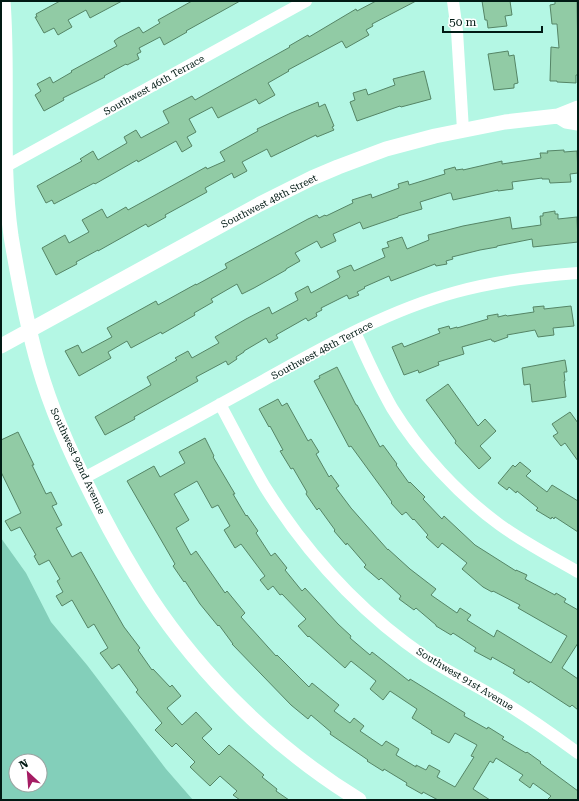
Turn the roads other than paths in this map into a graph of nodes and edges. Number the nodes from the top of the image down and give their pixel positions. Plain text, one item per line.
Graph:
1 (3, 1) edge
2 (306, 1) edge
3 (452, 1) edge
4 (578, 108) edge
5 (558, 116) junction
6 (578, 123) edge
7 (463, 130) junction
8 (3, 168) edge
9 (578, 273) edge
10 (30, 331) junction
11 (355, 332) junction
12 (1, 346) edge
13 (220, 404) junction
14 (84, 478) junction
15 (578, 572) edge
16 (578, 753) edge
17 (359, 800) edge

1 - 8 street, Southwest 92nd Avenue
2 - 8 street, Southwest 46th Terrace
3 - 7 street
4 - 5 street, Southwest 48th Street
5 - 6 street, Southwest 48th Street
5 - 7 street, Southwest 48th Street
7 - 10 street, Southwest 48th Street
8 - 10 street, Southwest 92nd Avenue
9 - 11 street, Southwest 48th Terrace
10 - 12 street, Southwest 48th Street
10 - 14 street, Southwest 92nd Avenue
11 - 13 street, Southwest 48th Terrace
11 - 15 street
13 - 14 street, Southwest 48th Terrace
13 - 16 street, Southwest 91st Avenue
14 - 17 street, Southwest 92nd Avenue

